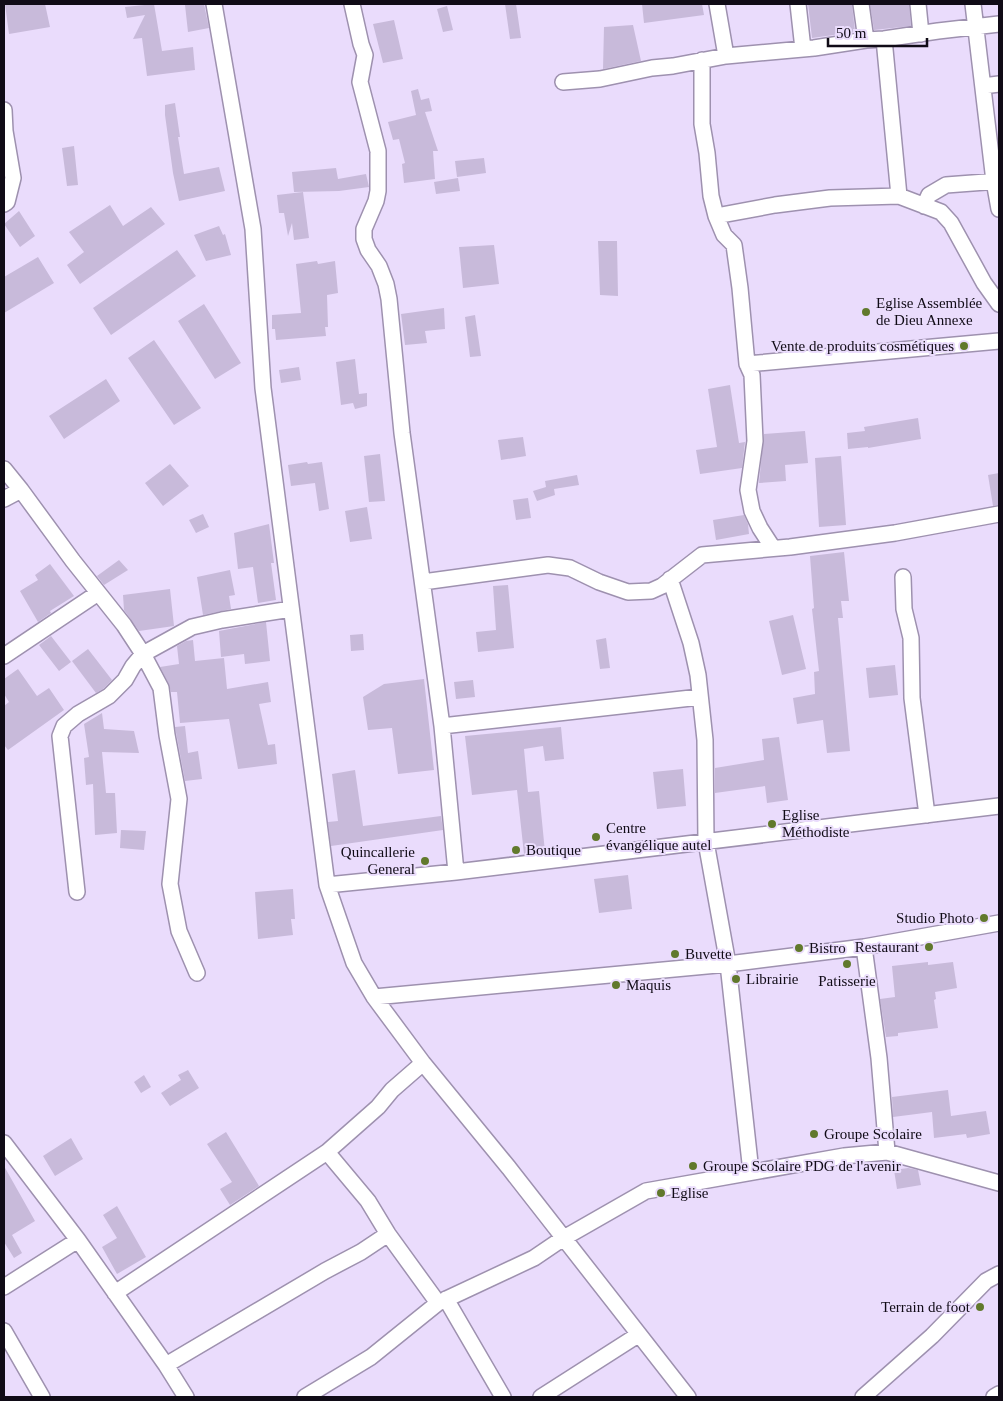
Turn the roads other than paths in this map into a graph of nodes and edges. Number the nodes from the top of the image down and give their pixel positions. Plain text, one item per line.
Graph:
1 (214, 4) edge
2 (352, 4) edge
3 (717, 4) edge
4 (798, 4) edge
5 (861, 4) edge
6 (918, 4) edge
7 (973, 4) edge
8 (999, 24) edge
9 (976, 28) junction
10 (921, 34) junction
11 (884, 39) junction
12 (866, 40) junction
13 (803, 49) junction
14 (726, 56) junction
15 (702, 60) junction
16 (563, 82) dead end
17 (999, 84) edge
18 (983, 86) junction
19 (4, 110) edge
20 (997, 181) edge
21 (899, 196) junction
22 (4, 204) edge
23 (924, 206) junction
24 (999, 209) edge
25 (716, 216) junction
26 (999, 304) edge
27 (999, 341) edge
28 (747, 364) junction
29 (4, 469) edge
30 (21, 490) junction
31 (4, 499) edge
32 (999, 514) edge
33 (773, 548) junction
34 (903, 577) dead end
35 (670, 579) junction
36 (423, 582) junction
37 (98, 593) junction
38 (292, 609) junction
39 (143, 654) junction
40 (4, 656) edge
41 (700, 697) junction
42 (442, 726) junction
43 (999, 806) edge
44 (927, 815) junction
45 (706, 842) junction
46 (456, 872) junction
47 (327, 885) junction
48 (77, 892) dead end
49 (999, 923) edge
50 (864, 947) junction
51 (728, 964) junction
52 (197, 973) dead end
53 (374, 997) junction
54 (423, 1063) junction
55 (4, 1143) edge
56 (327, 1152) junction
57 (887, 1152) junction
58 (752, 1172) junction
59 (999, 1183) edge
60 (388, 1234) junction
61 (562, 1239) junction
62 (78, 1240) junction
63 (999, 1274) edge
64 (4, 1287) edge
65 (115, 1293) junction
66 (442, 1301) junction
67 (4, 1331) edge
68 (638, 1335) junction
69 (166, 1365) junction
70 (999, 1394) edge
71 (42, 1397) edge
72 (186, 1397) edge
73 (304, 1397) edge
74 (503, 1397) edge
75 (541, 1397) edge
76 (688, 1397) edge
77 (863, 1397) edge
78 (994, 1397) edge

1 - 38 street
2 - 36 street
3 - 14 street
4 - 13 street
5 - 12 street
6 - 10 street
7 - 9 street
8 - 9 street
9 - 10 street
9 - 18 street
10 - 11 street
11 - 12 street
11 - 21 street
12 - 13 street
13 - 14 street
14 - 15 street
15 - 16 street
15 - 25 street
17 - 18 street
18 - 20 street
19 - 22 street
20 - 23 street
20 - 24 street
21 - 23 street
21 - 25 street
23 - 26 street
25 - 28 street
27 - 28 street
28 - 33 street
29 - 30 street
30 - 31 street
30 - 37 street
32 - 33 street
33 - 35 street
34 - 44 street
35 - 36 street
35 - 41 street
36 - 42 street
37 - 39 street
37 - 40 street
38 - 39 street
38 - 47 street
39 - 48 street
39 - 52 street
41 - 42 street
41 - 45 street
42 - 46 street
43 - 44 street
44 - 45 street
45 - 46 street
45 - 51 street
46 - 47 street
47 - 53 street
49 - 50 street
50 - 51 street
50 - 57 street
51 - 53 street
51 - 58 street
53 - 54 street
54 - 56 street
54 - 61 street
55 - 62 street
56 - 60 street
56 - 65 street
57 - 58 street
57 - 59 street
58 - 61 street
60 - 66 street
60 - 69 street
61 - 66 street
61 - 68 street
62 - 64 street
62 - 65 street
63 - 77 street
65 - 69 street
66 - 73 street
66 - 74 street
67 - 71 street
68 - 75 street
68 - 76 street
69 - 72 street
70 - 78 street

